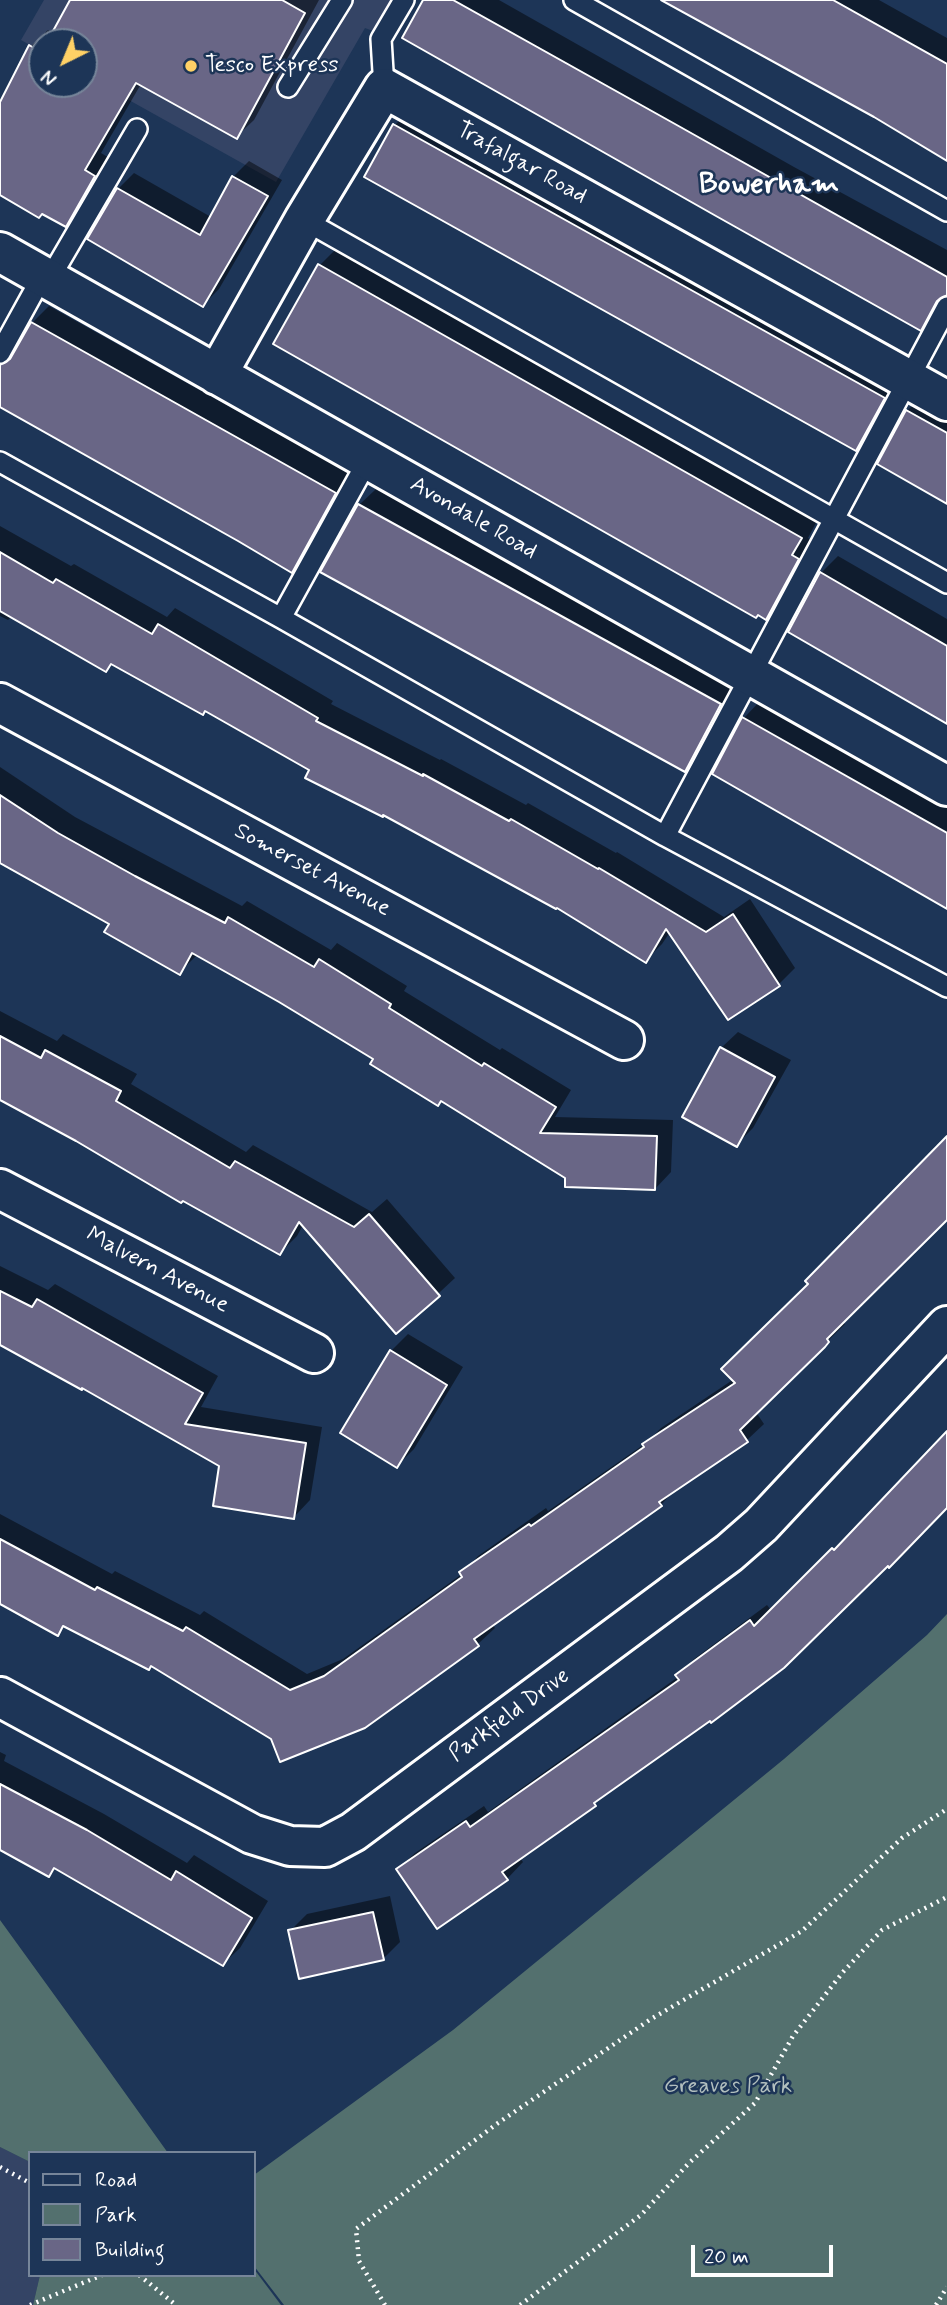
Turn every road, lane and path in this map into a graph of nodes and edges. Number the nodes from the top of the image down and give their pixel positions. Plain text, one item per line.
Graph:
1 (342, 0) edge
2 (404, 0) edge
3 (574, 0) edge
4 (288, 87) dead end
5 (384, 88) junction
6 (137, 129) dead end
7 (947, 211) edge
8 (304, 220) junction
9 (0, 252) edge
10 (46, 277) junction
11 (947, 307) edge
12 (0, 353) edge
13 (216, 375) junction
14 (909, 380) junction
15 (947, 401) edge
16 (368, 460) junction
17 (0, 463) edge
18 (834, 519) junction
19 (947, 583) edge
20 (281, 618) junction
21 (750, 676) junction
22 (0, 703) edge
23 (947, 786) edge
24 (665, 836) junction
25 (947, 987) edge
26 (624, 1040) dead end
27 (0, 1189) edge
28 (947, 1326) edge
29 (314, 1353) dead end
30 (0, 1697) edge
31 (947, 1809) edge
32 (947, 1897) edge
33 (0, 2166) edge
34 (28, 2182) edge
35 (97, 2277) edge
36 (141, 2277) edge
37 (947, 2287) edge
38 (30, 2305) edge
39 (176, 2305) edge
40 (385, 2305) edge
41 (520, 2305) edge
42 (936, 2305) edge

1 - 4 lane
2 - 5 lane
3 - 7 lane
5 - 8 street
5 - 14 street, Trafalgar Road
6 - 10 lane
8 - 13 street
8 - 18 lane
9 - 10 street, Avondale Road
10 - 12 lane
10 - 13 street, Avondale Road
11 - 14 lane
13 - 16 street, Avondale Road
14 - 15 street, Trafalgar Road
14 - 18 lane
16 - 20 lane
16 - 21 street, Avondale Road
17 - 20 lane
18 - 19 lane
18 - 21 lane
20 - 24 lane
21 - 23 street, Avondale Road
21 - 24 lane
22 - 26 street, Somerset Avenue
24 - 25 lane
27 - 29 street, Malvern Avenue
28 - 30 street, Parkfield Drive
31 - 40 path
32 - 41 path
33 - 34 path
35 - 38 path
36 - 39 path
37 - 42 path

